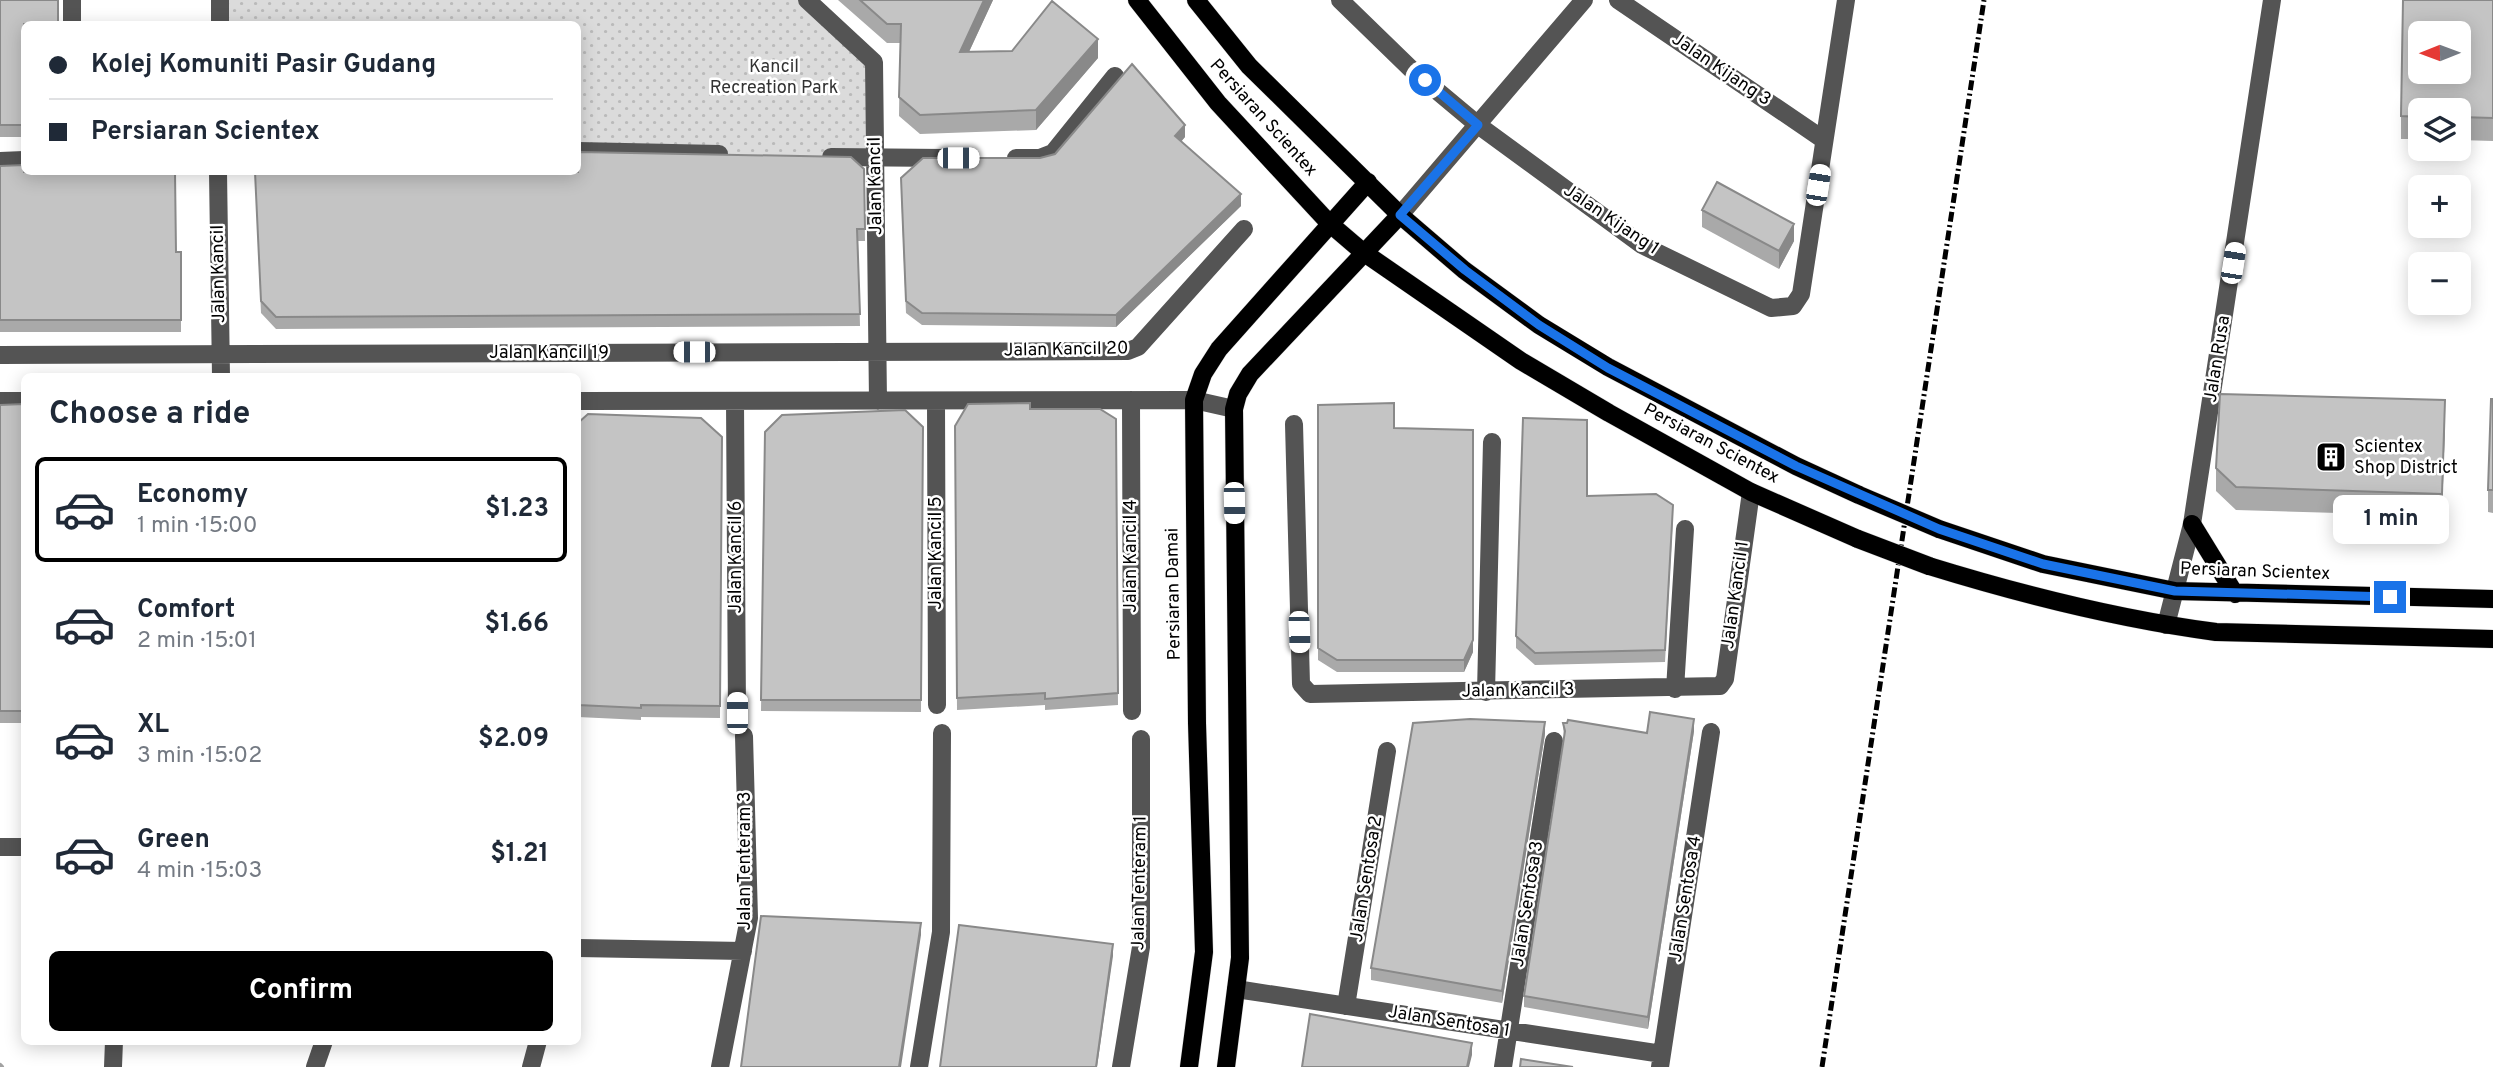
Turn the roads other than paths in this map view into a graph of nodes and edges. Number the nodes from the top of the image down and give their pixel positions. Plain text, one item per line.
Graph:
1 (72, 0) edge
2 (220, 0) edge
3 (807, 0) edge
4 (1138, 0) edge
5 (1196, 0) edge
6 (1340, 0) edge
7 (1584, 0) edge
8 (1618, 0) edge
9 (1846, 0) edge
10 (2272, 0) edge
11 (72, 21) edge
12 (220, 21) edge
13 (1115, 76) dead end
14 (1478, 125) junction
15 (1824, 139) junction
16 (581, 151) edge
17 (740, 155) edge
18 (808, 157) edge
19 (876, 158) junction
20 (958, 158) edge
21 (999, 158) edge
22 (21, 160) edge
23 (0, 161) edge
24 (218, 175) edge
25 (1368, 183) junction
26 (1400, 215) junction
27 (1329, 223) junction
28 (1244, 229) dead end
29 (1363, 252) junction
30 (877, 352) junction
31 (220, 354) junction
32 (0, 355) edge
33 (221, 373) edge
34 (1130, 400) junction
35 (1194, 400) junction
36 (0, 401) edge
37 (21, 401) edge
38 (581, 401) edge
39 (735, 401) junction
40 (878, 401) junction
41 (936, 401) junction
42 (1234, 409) junction
43 (1294, 424) dead end
44 (1492, 442) dead end
45 (1751, 492) junction
46 (2192, 524) junction
47 (1685, 529) dead end
48 (2175, 591) junction
49 (2235, 594) junction
50 (2493, 598) edge
51 (2166, 625) junction
52 (2493, 639) edge
53 (1710, 688) joint
54 (1675, 689) junction
55 (1486, 692) junction
56 (937, 705) dead end
57 (1132, 711) dead end
58 (737, 713) dead end
59 (1711, 732) dead end
60 (942, 733) dead end
61 (744, 736) dead end
62 (1141, 739) dead end
63 (1554, 741) dead end
64 (1387, 751) dead end
65 (21, 847) edge
66 (0, 848) edge
67 (581, 948) edge
68 (743, 951) junction
69 (1236, 989) junction
70 (1346, 1006) junction
71 (1509, 1031) junction
72 (114, 1045) edge
73 (323, 1045) edge
74 (537, 1045) edge
75 (1661, 1060) edge
76 (113, 1067) edge
77 (315, 1067) edge
78 (531, 1067) edge
79 (720, 1067) edge
80 (919, 1067) edge
81 (1121, 1067) edge
82 (1189, 1067) edge
83 (1226, 1067) edge
84 (1503, 1067) edge

1 - 11 street
2 - 12 street
3 - 19 street, Jalan Kancil
4 - 27 main road, Persiaran Scientex
5 - 25 main road, Persiaran Scientex
6 - 14 street, Jalan Kijang 1
7 - 14 street
8 - 15 street, Jalan Kijang 3
9 - 15 street
10 - 46 street, Jalan Rusa
13 - 21 street
14 - 15 street, Jalan Kijang 1
14 - 26 street
16 - 17 street
18 - 19 street
19 - 20 street
19 - 30 street, Jalan Kancil
22 - 23 street
24 - 31 street, Jalan Kancil
25 - 26 main road, Persiaran Scientex
25 - 27 main road, Persiaran Damai
26 - 29 main road
26 - 48 main road, Persiaran Scientex, bridge
27 - 29 main road, Persiaran Scientex
27 - 35 main road, Persiaran Damai
28 - 30 street, Jalan Kancil 20
29 - 42 main road
29 - 45 main road, Persiaran Scientex
30 - 31 street, Jalan Kancil 19
30 - 40 street, Jalan Kancil
31 - 32 street, Jalan Kancil 19
31 - 33 street, Jalan Kancil
34 - 35 street
34 - 41 street
34 - 57 street, Jalan Kancil 4
35 - 42 street
35 - 82 main road, Persiaran Damai
36 - 37 street
38 - 39 street
39 - 40 street
39 - 58 street, Jalan Kancil 6
40 - 41 street
41 - 56 street, Jalan Kancil 5
42 - 69 main road
43 - 55 street, Jalan Kancil 3
44 - 55 street
45 - 51 main road, Persiaran Scientex, bridge
45 - 53 street, Jalan Kancil 1
46 - 48 street, Jalan Rusa
46 - 49 main road
47 - 54 street
48 - 49 main road, Persiaran Scientex
48 - 51 street, Jalan Rusa
49 - 50 main road, Persiaran Scientex
51 - 52 main road, Persiaran Scientex
53 - 54 street, Jalan Kancil 3
54 - 55 street, Jalan Kancil 3
59 - 75 street, Jalan Sentosa 4
60 - 80 street
61 - 68 street, Jalan Tenteram 3
62 - 81 street, Jalan Tenteram 1
63 - 71 street, Jalan Sentosa 3
64 - 70 street, Jalan Sentosa 2
65 - 66 street
67 - 68 street
68 - 79 street, Jalan Tenteram 3
69 - 70 street, Jalan Sentosa 1
69 - 83 main road
70 - 71 street, Jalan Sentosa 1
71 - 75 street, Jalan Sentosa 1
71 - 84 street, Jalan Sentosa 3
72 - 76 street
73 - 77 street
74 - 78 street

